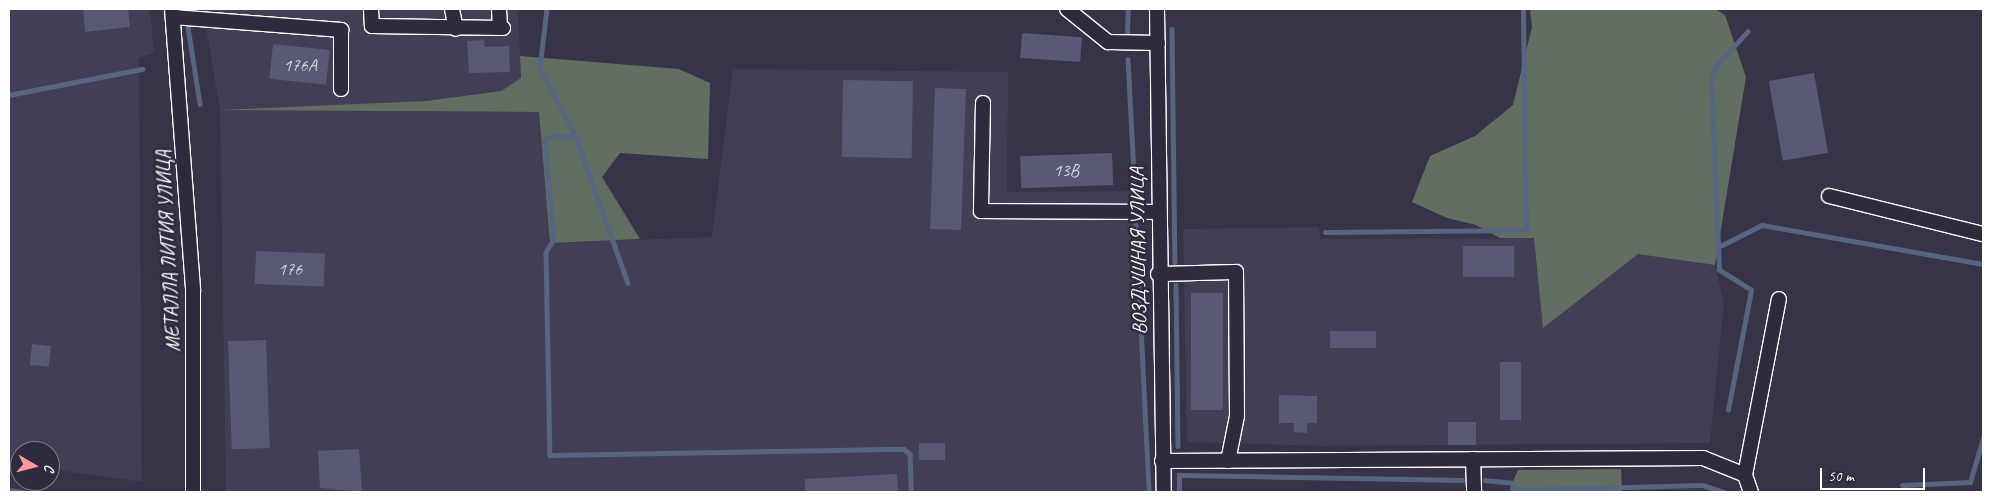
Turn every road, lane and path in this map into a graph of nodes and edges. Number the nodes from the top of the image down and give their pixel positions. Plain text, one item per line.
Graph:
1 (371, 9) edge
2 (452, 9) edge
3 (498, 9) edge
4 (1067, 9) edge
5 (1157, 9) edge
6 (172, 13) edge
7 (456, 29) junction
8 (1158, 43) junction
9 (341, 89) dead end
10 (983, 103) dead end
11 (1829, 196) dead end
12 (1157, 212) junction
13 (1983, 234) edge
14 (1158, 274) junction
15 (1779, 299) dead end
16 (1473, 459) junction
17 (1162, 461) junction
18 (1228, 461) junction
19 (1745, 475) junction
20 (193, 492) edge
21 (1164, 492) edge
22 (1474, 492) edge
23 (1750, 492) edge

1 - 7 street
2 - 7 street
3 - 7 street
4 - 8 street
5 - 8 street, ВОЗДУШНАЯ УЛИЦА
6 - 9 street
6 - 20 street, МЕТАЛЛА ЛИТИЯ УЛИЦА
8 - 12 street, ВОЗДУШНАЯ УЛИЦА
10 - 12 street
11 - 13 street
12 - 14 street, ВОЗДУШНАЯ УЛИЦА
14 - 17 street, ВОЗДУШНАЯ УЛИЦА
14 - 18 street
15 - 19 street
16 - 18 street
16 - 19 street
16 - 22 street
17 - 18 street
17 - 21 street, ВОЗДУШНАЯ УЛИЦА
19 - 23 street

